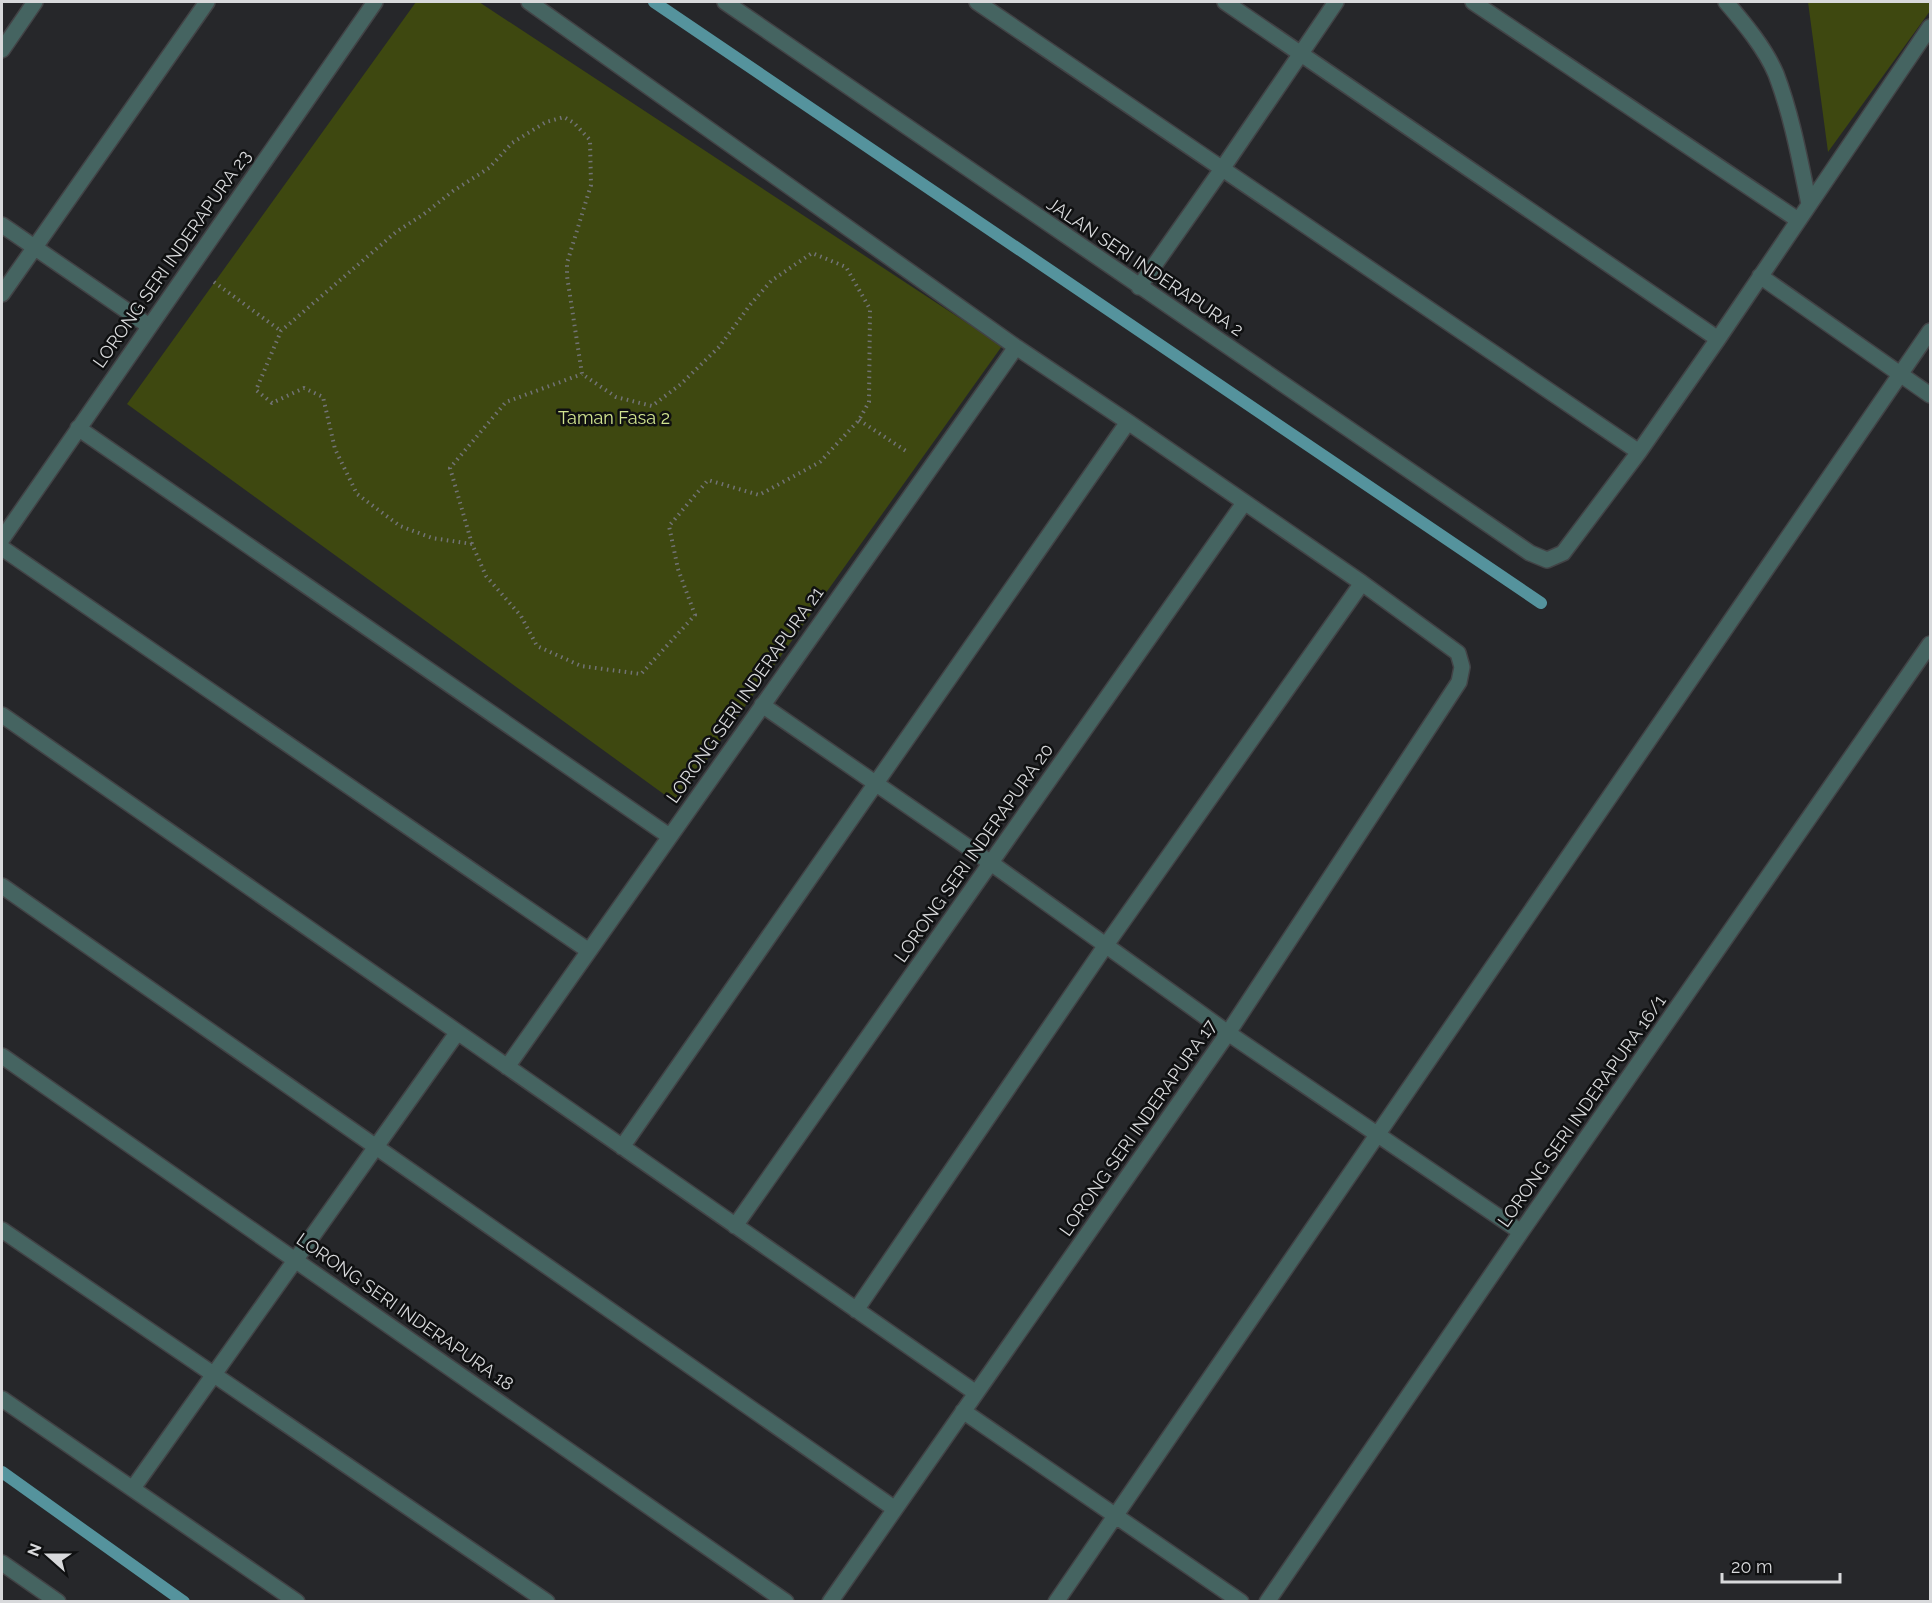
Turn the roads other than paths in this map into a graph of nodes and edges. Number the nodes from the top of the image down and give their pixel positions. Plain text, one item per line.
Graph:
1 (35, 2) edge
2 (207, 2) edge
3 (375, 2) edge
4 (529, 2) edge
5 (724, 2) edge
6 (977, 2) edge
7 (1225, 2) edge
8 (1336, 2) edge
9 (1473, 2) edge
10 (1726, 2) edge
11 (1930, 27) edge
12 (2, 50) edge
13 (1301, 54) junction
14 (1222, 169) junction
15 (1809, 204) junction
16 (1798, 220) junction
17 (2, 225) edge
18 (34, 247) junction
19 (1760, 276) junction
20 (1139, 287) junction
21 (2, 294) edge
22 (149, 326) junction
23 (1930, 331) edge
24 (1718, 339) junction
25 (1016, 347) junction
26 (1901, 373) junction
27 (1930, 395) edge
28 (1128, 422) junction
29 (78, 428) junction
30 (1639, 452) junction
31 (1244, 502) junction
32 (2, 539) edge
33 (2, 548) edge
34 (1362, 583) junction
35 (1930, 644) edge
36 (762, 705) junction
37 (2, 715) edge
38 (876, 785) junction
39 (669, 836) junction
40 (991, 863) junction
41 (2, 886) edge
42 (1106, 945) junction
43 (589, 951) junction
44 (457, 1033) junction
45 (1228, 1033) junction
46 (2, 1056) edge
47 (507, 1067) junction
48 (1378, 1135) junction
49 (376, 1146) junction
50 (622, 1147) junction
51 (735, 1226) junction
52 (2, 1230) edge
53 (1521, 1232) junction
54 (295, 1259) junction
55 (856, 1310) junction
56 (214, 1374) junction
57 (976, 1393) junction
58 (2, 1399) edge
59 (963, 1411) junction
60 (133, 1488) junction
61 (895, 1509) junction
62 (1115, 1516) junction
63 (2, 1563) edge
64 (58, 1602) edge
65 (297, 1602) edge
66 (547, 1602) edge
67 (786, 1602) edge
68 (830, 1602) edge
69 (1056, 1602) edge
70 (1240, 1602) edge
71 (1268, 1602) edge

1 - 12 street
2 - 18 street
3 - 22 street, LORONG SERI INDERAPURA 23
4 - 25 street
5 - 20 street, JALAN SERI INDERAPURA 2
6 - 14 street
7 - 13 street
8 - 13 street
9 - 16 street
10 - 15 street
11 - 15 street
13 - 14 street
13 - 24 street
14 - 20 street
14 - 30 street
15 - 16 street
16 - 19 street
17 - 18 street
18 - 21 street
18 - 22 street
19 - 24 street
19 - 26 street
20 - 30 street, JALAN SERI INDERAPURA 2
22 - 29 street, LORONG SERI INDERAPURA 23
23 - 26 street
24 - 30 street
25 - 28 street
25 - 36 street, LORONG SERI INDERAPURA 21
26 - 27 street
26 - 48 street
28 - 31 street
28 - 38 street
29 - 32 street, LORONG SERI INDERAPURA 23
29 - 39 street
31 - 34 street
31 - 40 street, LORONG SERI INDERAPURA 20
33 - 43 street
34 - 42 street
34 - 45 street, LORONG SERI INDERAPURA 17
35 - 53 street, LORONG SERI INDERAPURA 16/1
36 - 38 street
36 - 39 street, LORONG SERI INDERAPURA 21
37 - 44 street
38 - 40 street
38 - 50 street
39 - 43 street, LORONG SERI INDERAPURA 21
40 - 42 street
40 - 51 street, LORONG SERI INDERAPURA 20
41 - 49 street
42 - 45 street
42 - 55 street
43 - 47 street, LORONG SERI INDERAPURA 21
44 - 47 street
44 - 49 street
45 - 48 street
45 - 57 street, LORONG SERI INDERAPURA 17
46 - 54 street, LORONG SERI INDERAPURA 18
47 - 50 street
48 - 53 street
48 - 62 street
49 - 54 street
49 - 61 street
50 - 51 street
51 - 55 street
52 - 56 street
53 - 71 street, LORONG SERI INDERAPURA 16/1
54 - 56 street
54 - 67 street, LORONG SERI INDERAPURA 18
55 - 57 street
56 - 60 street
56 - 66 street
57 - 59 street, LORONG SERI INDERAPURA 17
58 - 60 street
59 - 61 street, LORONG SERI INDERAPURA 17
59 - 62 street
60 - 65 street
61 - 68 street, LORONG SERI INDERAPURA 17
62 - 69 street
62 - 70 street
63 - 64 street

